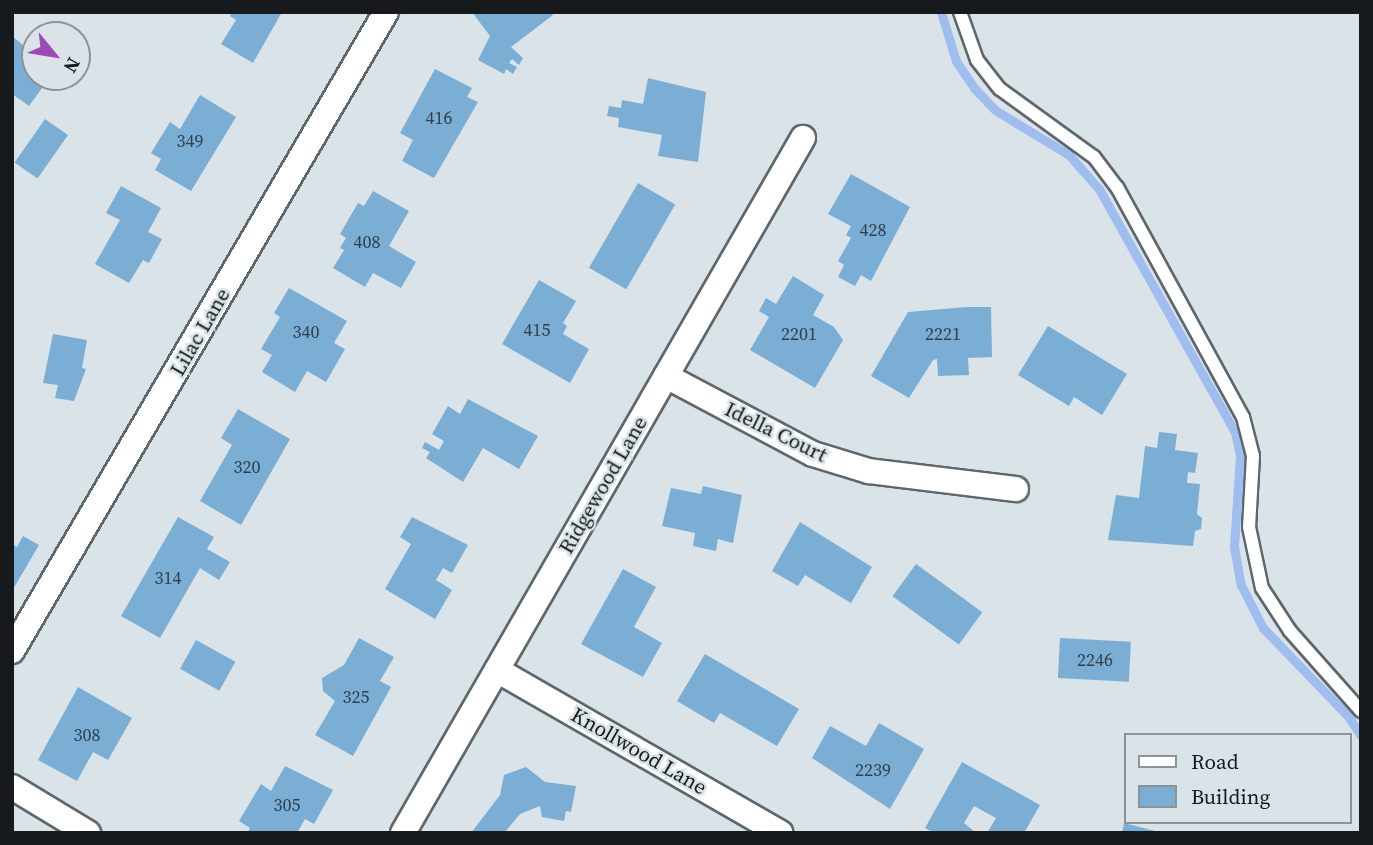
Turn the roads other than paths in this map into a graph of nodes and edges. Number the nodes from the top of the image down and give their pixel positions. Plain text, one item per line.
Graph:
1 (386, 12) edge
2 (960, 12) edge
3 (803, 138) dead end
4 (666, 376) junction
5 (1016, 489) dead end
6 (12, 651) edge
7 (498, 670) junction
8 (1361, 711) edge
9 (12, 787) edge
10 (88, 833) edge
11 (403, 833) edge
12 (780, 833) edge

1 - 6 street, Lilac Lane
2 - 8 lane
3 - 4 street, Ridgewood Lane
4 - 5 street, Idella Court
4 - 7 street, Ridgewood Lane
7 - 11 street, Ridgewood Lane
7 - 12 street, Knollwood Lane
9 - 10 street

